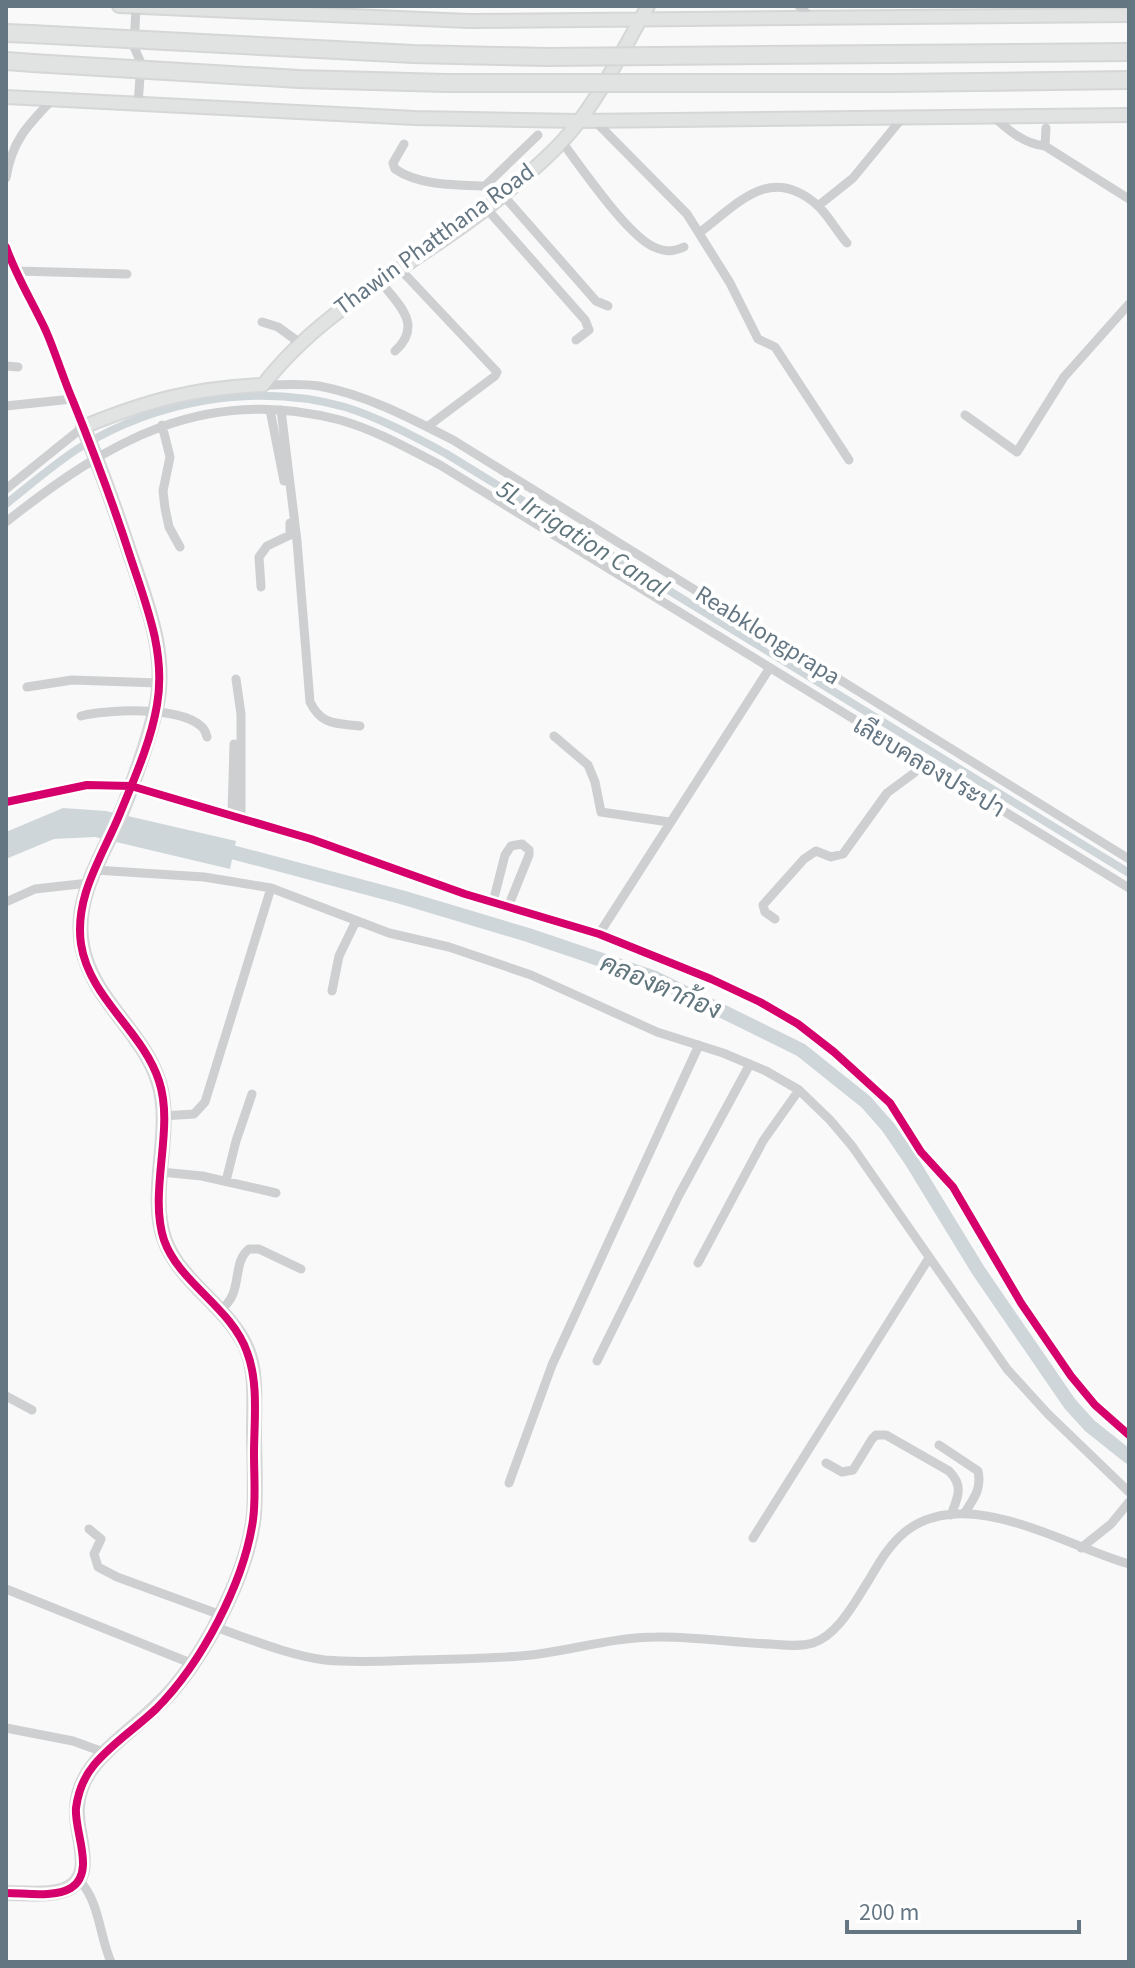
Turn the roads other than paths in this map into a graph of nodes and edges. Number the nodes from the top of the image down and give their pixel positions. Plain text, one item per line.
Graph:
1 (119, 6) edge
2 (648, 6) edge
3 (799, 6) edge
4 (136, 7) edge
5 (168, 8) edge
6 (923, 11) edge
7 (1129, 15) edge
8 (813, 19) junction
9 (640, 20) junction
10 (6, 33) edge
11 (1129, 52) edge
12 (6, 61) edge
13 (1129, 80) edge
14 (6, 97) edge
15 (52, 100) junction
16 (138, 105) junction
17 (1129, 115) edge
18 (993, 116) junction
19 (903, 117) junction
20 (578, 121) junction
21 (595, 121) junction
22 (1046, 128) dead end
23 (538, 135) dead end
24 (562, 142) junction
25 (404, 144) dead end
26 (1045, 146) junction
27 (6, 178) edge
28 (485, 186) junction
29 (1129, 199) edge
30 (494, 201) junction
31 (818, 206) junction
32 (699, 233) junction
33 (847, 243) dead end
34 (6, 247) edge
35 (684, 247) dead end
36 (399, 268) junction
37 (16, 271) junction
38 (127, 274) dead end
39 (380, 281) junction
40 (1129, 304) edge
41 (608, 306) dead end
42 (262, 322) dead end
43 (576, 340) dead end
44 (300, 343) junction
45 (395, 351) dead end
46 (6, 366) edge
47 (18, 367) dead end
48 (263, 385) junction
49 (72, 399) junction
50 (6, 406) edge
51 (270, 410) junction
52 (281, 410) junction
53 (965, 415) dead end
54 (162, 425) junction
55 (427, 427) junction
56 (86, 432) junction
57 (94, 456) junction
58 (849, 460) dead end
59 (6, 489) edge
60 (6, 522) edge
61 (180, 547) dead end
62 (261, 587) dead end
63 (769, 669) junction
64 (236, 679) dead end
65 (158, 683) junction
66 (27, 687) dead end
67 (155, 713) junction
68 (81, 716) dead end
69 (360, 726) dead end
70 (554, 736) dead end
71 (207, 737) dead end
72 (234, 744) dead end
73 (923, 762) junction
74 (131, 786) junction
75 (6, 802) edge
76 (236, 816) junction
77 (669, 822) junction
78 (1129, 859) edge
79 (95, 870) junction
80 (89, 883) junction
81 (271, 888) junction
82 (1129, 888) edge
83 (6, 902) edge
84 (493, 902) junction
85 (508, 907) junction
86 (775, 919) dead end
87 (356, 921) junction
88 (599, 934) junction
89 (332, 991) dead end
90 (699, 1045) junction
91 (750, 1064) junction
92 (799, 1090) junction
93 (252, 1094) dead end
94 (163, 1116) junction
95 (161, 1172) junction
96 (226, 1181) junction
97 (276, 1193) dead end
98 (929, 1258) junction
99 (698, 1263) dead end
100 (301, 1269) dead end
101 (221, 1309) junction
102 (597, 1361) dead end
103 (6, 1396) edge
104 (32, 1410) dead end
105 (1129, 1435) edge
106 (939, 1445) dead end
107 (826, 1463) dead end
108 (509, 1483) dead end
109 (1129, 1492) edge
110 (1129, 1502) edge
111 (964, 1514) junction
112 (951, 1515) junction
113 (89, 1529) dead end
114 (753, 1538) dead end
115 (1081, 1548) junction
116 (1129, 1564) edge
117 (6, 1589) edge
118 (218, 1621) junction
119 (193, 1664) junction
120 (6, 1728) edge
121 (106, 1753) junction
122 (79, 1880) junction
123 (6, 1893) edge
124 (111, 1962) edge

1 - 4 street
2 - 9 street, Thawin Phatthana Road
3 - 8 street
4 - 5 street
4 - 16 street
5 - 9 street
6 - 7 street
6 - 8 street
8 - 9 street
9 - 20 street, Thawin Phatthana Road
10 - 11 highway, bridge
12 - 13 highway, bridge
14 - 15 street
15 - 16 street
15 - 27 street
16 - 20 street
17 - 18 street
18 - 19 street
18 - 26 street
19 - 21 street
19 - 31 street
20 - 21 street
20 - 24 street, Thawin Phatthana Road
21 - 32 street
22 - 26 street
23 - 28 street
24 - 30 street, Thawin Phatthana Road
24 - 35 street
25 - 28 street
26 - 29 street
28 - 30 street
30 - 36 street, Thawin Phatthana Road
30 - 41 street
30 - 43 street
31 - 32 street
31 - 33 street
32 - 58 street
34 - 37 street
36 - 39 street, Thawin Phatthana Road
36 - 55 street
37 - 38 street
37 - 49 street
39 - 44 street, Thawin Phatthana Road
39 - 45 street
40 - 53 street
42 - 44 street
44 - 48 street, Thawin Phatthana Road
46 - 47 street
48 - 55 street, Reabklongprapa
48 - 56 street, Reabklongprapa
49 - 50 street
49 - 56 street
51 - 52 street, เลียบคลองประปา
51 - 54 street, เลียบคลองประปา
51 - 62 street
52 - 63 street, เลียบคลองประปา
52 - 69 street
54 - 57 street, เลียบคลองประปา
54 - 61 street
55 - 78 street, Reabklongprapa
56 - 57 street
56 - 59 street, Reabklongprapa
57 - 60 street, เลียบคลองประปา
57 - 65 street
63 - 73 street, เลียบคลองประปา
63 - 77 street
64 - 76 street
65 - 66 street
65 - 67 street
67 - 68 street
67 - 71 street
67 - 74 street
70 - 77 street
72 - 76 street
73 - 82 street, เลียบคลองประปา
73 - 86 street
74 - 75 street
74 - 76 street
74 - 79 street
76 - 84 street
77 - 88 street
79 - 80 street
79 - 81 street
80 - 83 street
80 - 94 street
81 - 87 street
81 - 94 street
84 - 85 street
84 - 85 street
85 - 88 street
87 - 89 street
87 - 90 street
88 - 105 street
90 - 91 street
90 - 108 street
91 - 92 street
91 - 102 street
92 - 98 street
92 - 99 street
93 - 96 street
94 - 95 street
95 - 96 street
95 - 101 street
96 - 97 street
98 - 109 street
98 - 114 street
100 - 101 street
101 - 118 street
103 - 104 street
106 - 111 street
107 - 112 street
110 - 115 street
111 - 112 street
111 - 115 street
112 - 118 street
113 - 118 street
115 - 116 street
117 - 119 street
118 - 119 street
119 - 121 street
120 - 121 street
121 - 122 street
122 - 123 street
122 - 124 street

